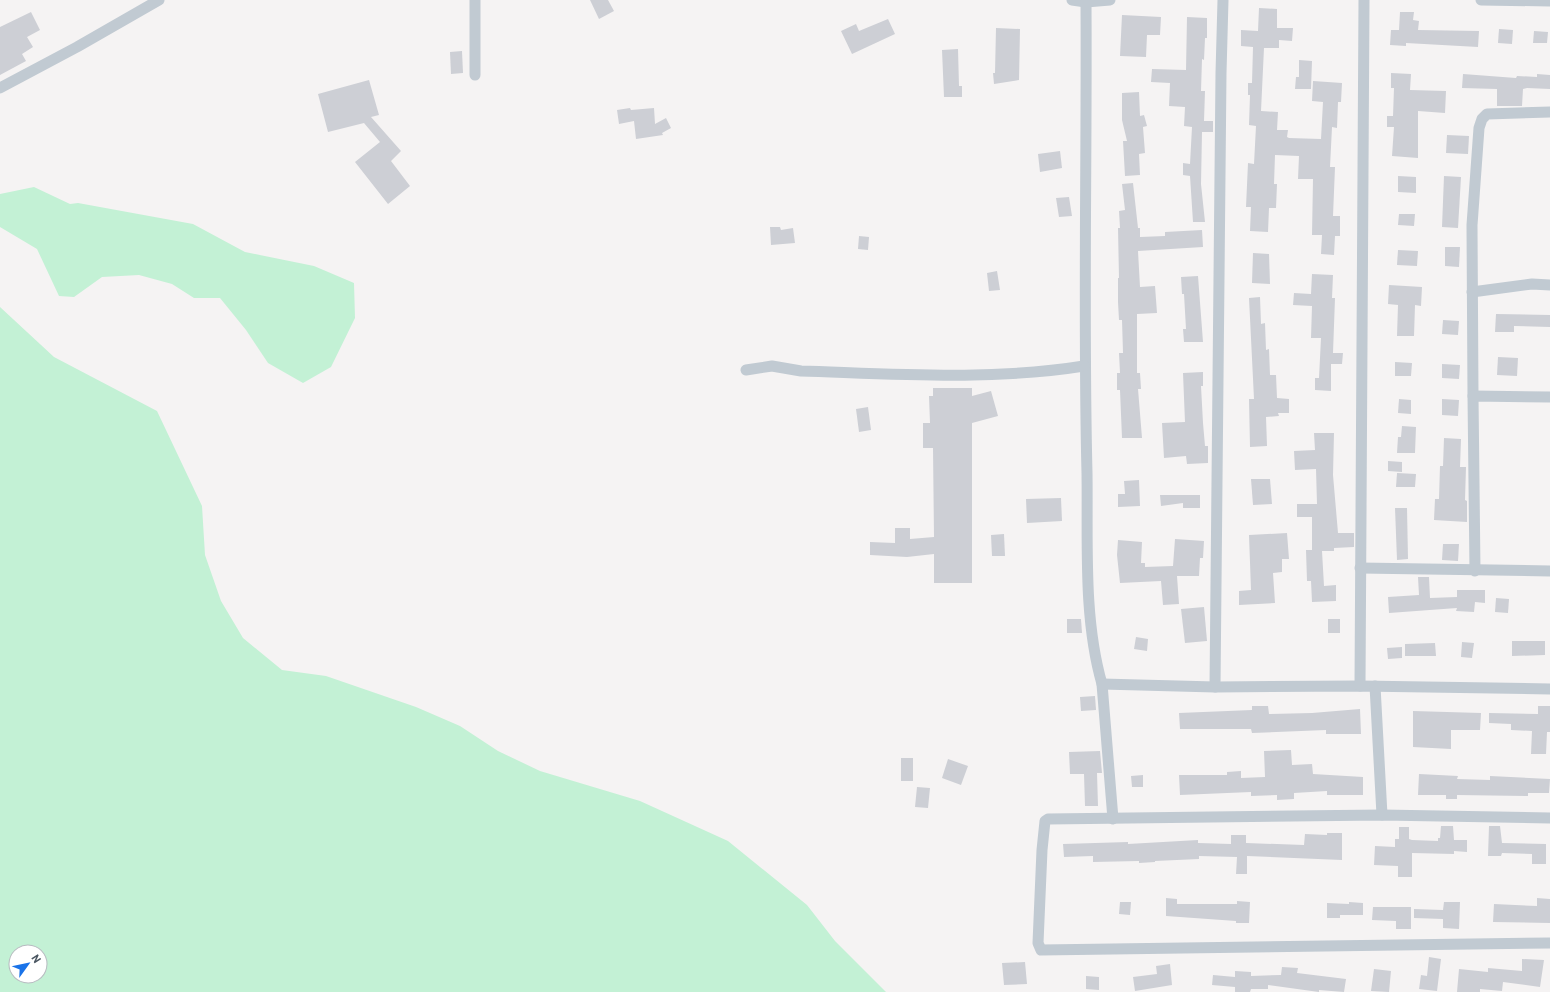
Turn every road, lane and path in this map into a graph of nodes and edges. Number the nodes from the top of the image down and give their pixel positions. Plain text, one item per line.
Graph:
1 (159, 0) edge
2 (475, 0) edge
3 (1072, 0) edge
4 (1110, 0) edge
5 (1223, 0) edge
6 (1364, 0) edge
7 (1481, 0) edge
8 (1550, 1) edge
9 (1086, 2) junction
10 (475, 75) dead end
11 (0, 88) edge
12 (1550, 112) edge
13 (1550, 285) edge
14 (1472, 292) junction
15 (1084, 366) junction
16 (746, 370) dead end
17 (1473, 396) junction
18 (1550, 397) edge
19 (1360, 568) junction
20 (1474, 571) junction
21 (1550, 571) edge
22 (1102, 684) junction
23 (1360, 686) junction
24 (1375, 686) junction
25 (1215, 687) junction
26 (1550, 689) edge
27 (1382, 815) junction
28 (1550, 818) edge
29 (1113, 819) junction
30 (1550, 943) edge

1 - 11 street
2 - 10 street
3 - 9 street
4 - 9 street
5 - 25 street
6 - 19 street
7 - 8 street
9 - 15 street
12 - 14 street
13 - 14 street
14 - 17 street
15 - 16 street
15 - 22 street
17 - 18 street
17 - 20 street
19 - 20 street
19 - 23 street
20 - 21 street
22 - 25 street
22 - 29 street
23 - 24 street
23 - 25 street
24 - 26 street
24 - 27 street
27 - 28 street
27 - 29 street
29 - 30 street

